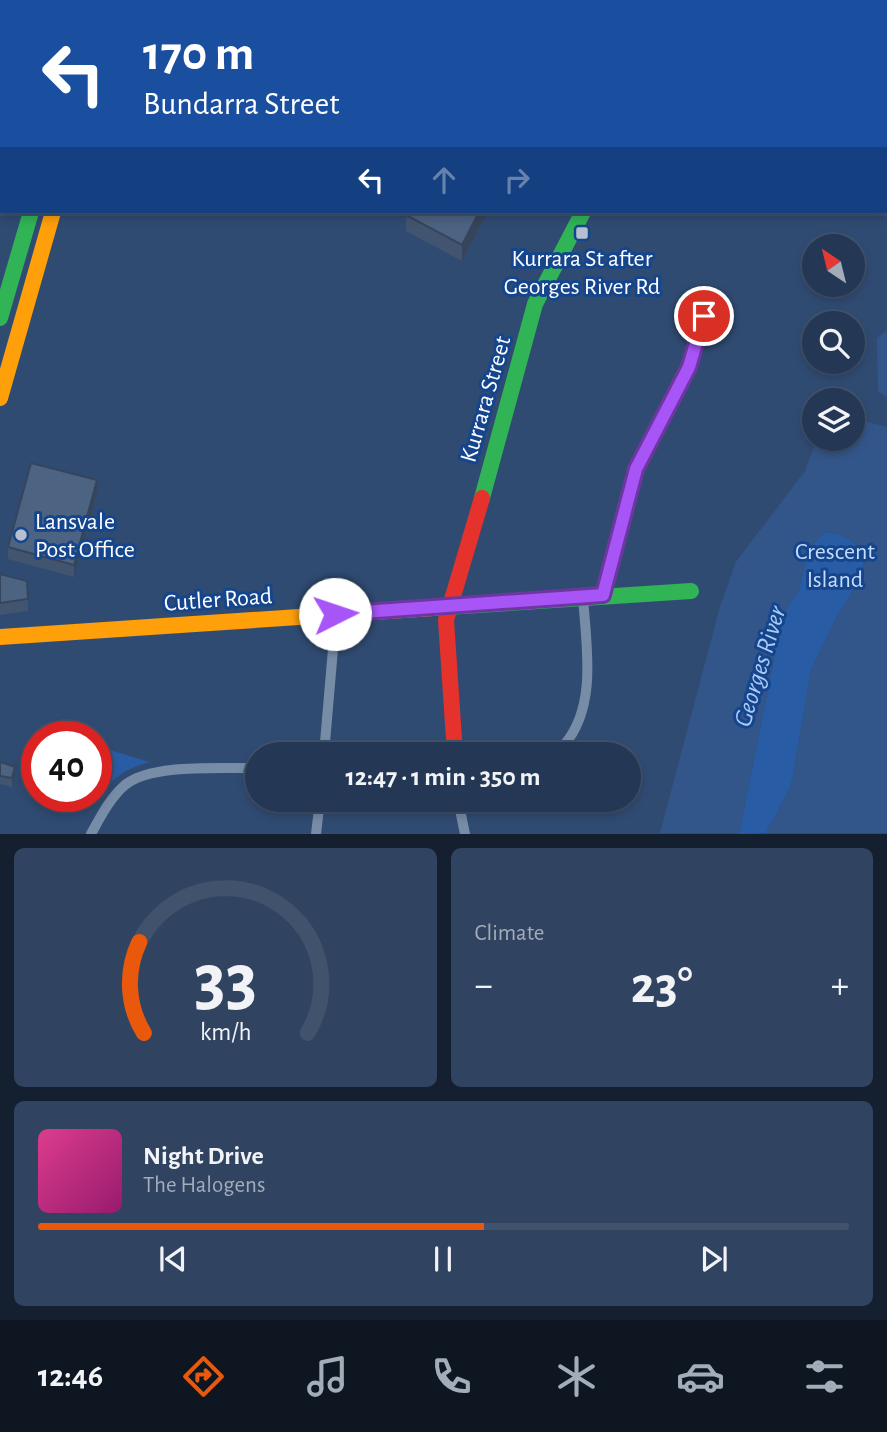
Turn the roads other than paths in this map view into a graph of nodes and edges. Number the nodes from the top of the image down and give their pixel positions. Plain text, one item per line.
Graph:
1 (30, 214) edge
2 (52, 214) edge
3 (582, 214) edge
4 (704, 316) dead end
5 (0, 318) edge
6 (0, 398) edge
7 (691, 591) dead end
8 (603, 595) junction
9 (583, 597) junction
10 (450, 606) junction
11 (335, 614) junction
12 (0, 637) edge
13 (325, 742) edge
14 (454, 742) edge
15 (567, 742) edge
16 (245, 768) edge
17 (319, 812) edge
18 (460, 812) edge
19 (91, 834) edge
20 (316, 834) edge
21 (465, 834) edge

1 - 5 main road
2 - 6 main road
3 - 10 main road, Kurrara Street
4 - 8 street
7 - 8 main road, Cutler Road
8 - 9 main road, Cutler Road
9 - 10 main road, Cutler Road
9 - 15 street
10 - 11 main road, Cutler Road
10 - 14 main road, Kurrara Street
11 - 12 main road, Cutler Road
11 - 13 street
16 - 19 street
17 - 20 street
18 - 21 street

